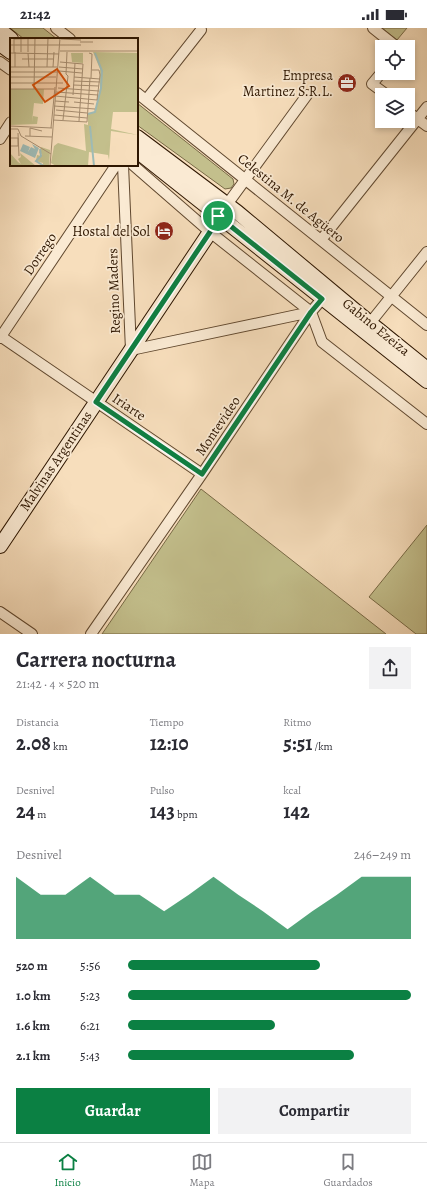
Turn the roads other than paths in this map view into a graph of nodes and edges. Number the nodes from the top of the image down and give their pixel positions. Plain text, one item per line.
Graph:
1 (57, 28) edge
2 (373, 28) edge
3 (0, 30) edge
4 (201, 30) dead end
5 (10, 38) edge
6 (69, 38) edge
7 (388, 40) edge
8 (0, 44) edge
9 (10, 51) edge
10 (0, 62) edge
11 (10, 69) edge
12 (375, 80) edge
13 (377, 88) edge
14 (138, 94) edge
15 (307, 95) dead end
16 (146, 100) junction
17 (427, 107) edge
18 (415, 117) edge
19 (418, 119) junction
20 (10, 124) edge
21 (427, 126) edge
22 (138, 138) edge
23 (0, 139) edge
24 (138, 152) edge
25 (115, 166) edge
26 (122, 166) edge
27 (134, 166) edge
28 (245, 179) junction
29 (227, 204) junction
30 (218, 216) junction
31 (210, 232) junction
32 (321, 240) junction
33 (427, 252) edge
34 (392, 297) junction
35 (322, 299) junction
36 (311, 312) junction
37 (370, 323) junction
38 (427, 325) edge
39 (0, 337) edge
40 (131, 350) junction
41 (427, 369) edge
42 (427, 381) edge
43 (96, 402) junction
44 (427, 424) edge
45 (202, 474) junction
46 (0, 546) edge
47 (0, 612) edge
48 (32, 634) edge
49 (91, 634) edge

1 - 6 street
2 - 7 street
3 - 5 main road
4 - 16 street
8 - 9 main road
10 - 11 street
12 - 13 street
14 - 16 street, Celestina M. de Agüero
15 - 28 street
16 - 28 street, Celestina M. de Agüero
17 - 19 street
18 - 19 street
19 - 21 street
19 - 32 street
20 - 23 street
22 - 29 main road, Gabino Ezeiza
24 - 30 main road, Gabino Ezeiza
25 - 39 street, Dorrego
26 - 40 street, Regino Maders
27 - 31 street
28 - 29 street
28 - 32 street, Celestina M. de Agüero
29 - 30 street
29 - 37 main road, Gabino Ezeiza
30 - 31 main road, Malvinas Argentinas
30 - 35 main road, Gabino Ezeiza
31 - 36 street
31 - 40 main road, Malvinas Argentinas
32 - 34 street, Celestina M. de Agüero
33 - 34 street
34 - 37 street
34 - 38 street, Celestina M. de Agüero
35 - 36 street, Montevideo
35 - 42 main road, Gabino Ezeiza
36 - 40 street, Regino Maders
36 - 44 street
36 - 45 street, Montevideo
37 - 41 main road, Gabino Ezeiza
39 - 43 street, Iriarte
40 - 43 main road, Malvinas Argentinas
43 - 45 street, Iriarte
43 - 46 main road, Malvinas Argentinas
45 - 49 street, Montevideo
47 - 48 street

